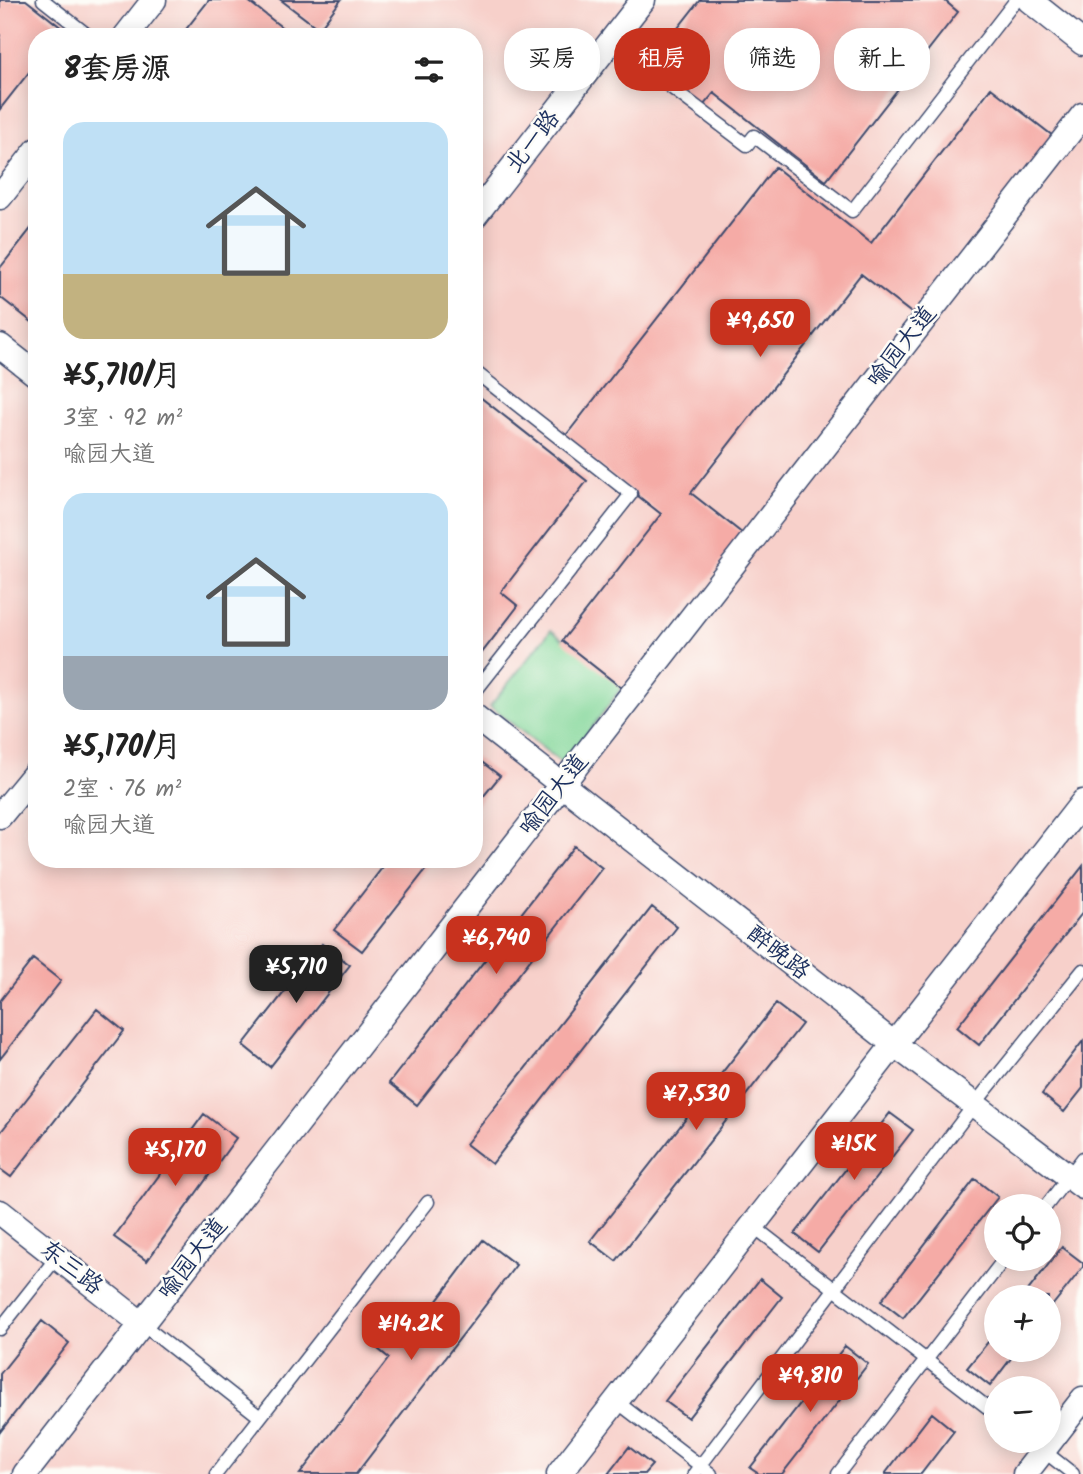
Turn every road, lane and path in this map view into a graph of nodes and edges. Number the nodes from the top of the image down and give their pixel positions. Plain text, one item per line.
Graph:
1 (43, 0) edge
2 (154, 0) edge
3 (643, 0) edge
4 (1016, 0) edge
5 (1029, 0) edge
6 (79, 28) edge
7 (132, 28) edge
8 (611, 42) junction
9 (1083, 43) edge
10 (1083, 115) edge
11 (28, 161) edge
12 (0, 197) edge
13 (483, 206) edge
14 (0, 346) edge
15 (28, 368) edge
16 (483, 378) edge
17 (483, 682) edge
18 (483, 723) edge
19 (28, 782) edge
20 (562, 785) junction
21 (1081, 810) edge
22 (0, 816) edge
23 (1083, 970) edge
24 (894, 1044) junction
25 (974, 1105) junction
26 (1078, 1174) edge
27 (1058, 1194) edge
28 (428, 1202) dead end
29 (0, 1212) edge
30 (752, 1226) junction
31 (57, 1257) junction
32 (995, 1271) edge
33 (834, 1289) junction
34 (142, 1324) junction
35 (0, 1329) edge
36 (926, 1360) junction
37 (1083, 1399) edge
38 (616, 1401) junction
39 (984, 1405) edge
40 (260, 1417) junction
41 (1061, 1421) edge
42 (1033, 1453) edge
43 (1046, 1453) edge
44 (697, 1470) edge
45 (25, 1474) edge
46 (216, 1474) edge
47 (559, 1474) edge
48 (711, 1474) edge
49 (838, 1474) edge
50 (1025, 1474) edge
51 (1073, 1474) edge

1 - 6 lane
2 - 7 street
3 - 8 street, 北一路
4 - 8 lane
5 - 9 street
8 - 13 street, 北一路
10 - 20 street, 喻园大道
11 - 12 street
14 - 15 street
16 - 17 lane
18 - 20 street, 醉晚路
19 - 22 street
20 - 24 street, 醉晚路
20 - 34 street, 喻园大道
21 - 24 street
23 - 25 lane
24 - 25 street, 醉晚路
24 - 30 street
25 - 26 street, 醉晚路
25 - 33 lane
26 - 27 lane
28 - 40 lane
29 - 31 street, 东三路
30 - 33 lane
30 - 38 street
31 - 34 street, 东三路
31 - 35 lane
32 - 36 lane
33 - 36 lane
33 - 44 lane
34 - 40 lane
34 - 45 street, 喻园大道
36 - 39 lane
36 - 49 lane
37 - 41 street
38 - 44 lane
38 - 47 street
40 - 46 lane
42 - 50 street
43 - 51 lane
44 - 48 lane

